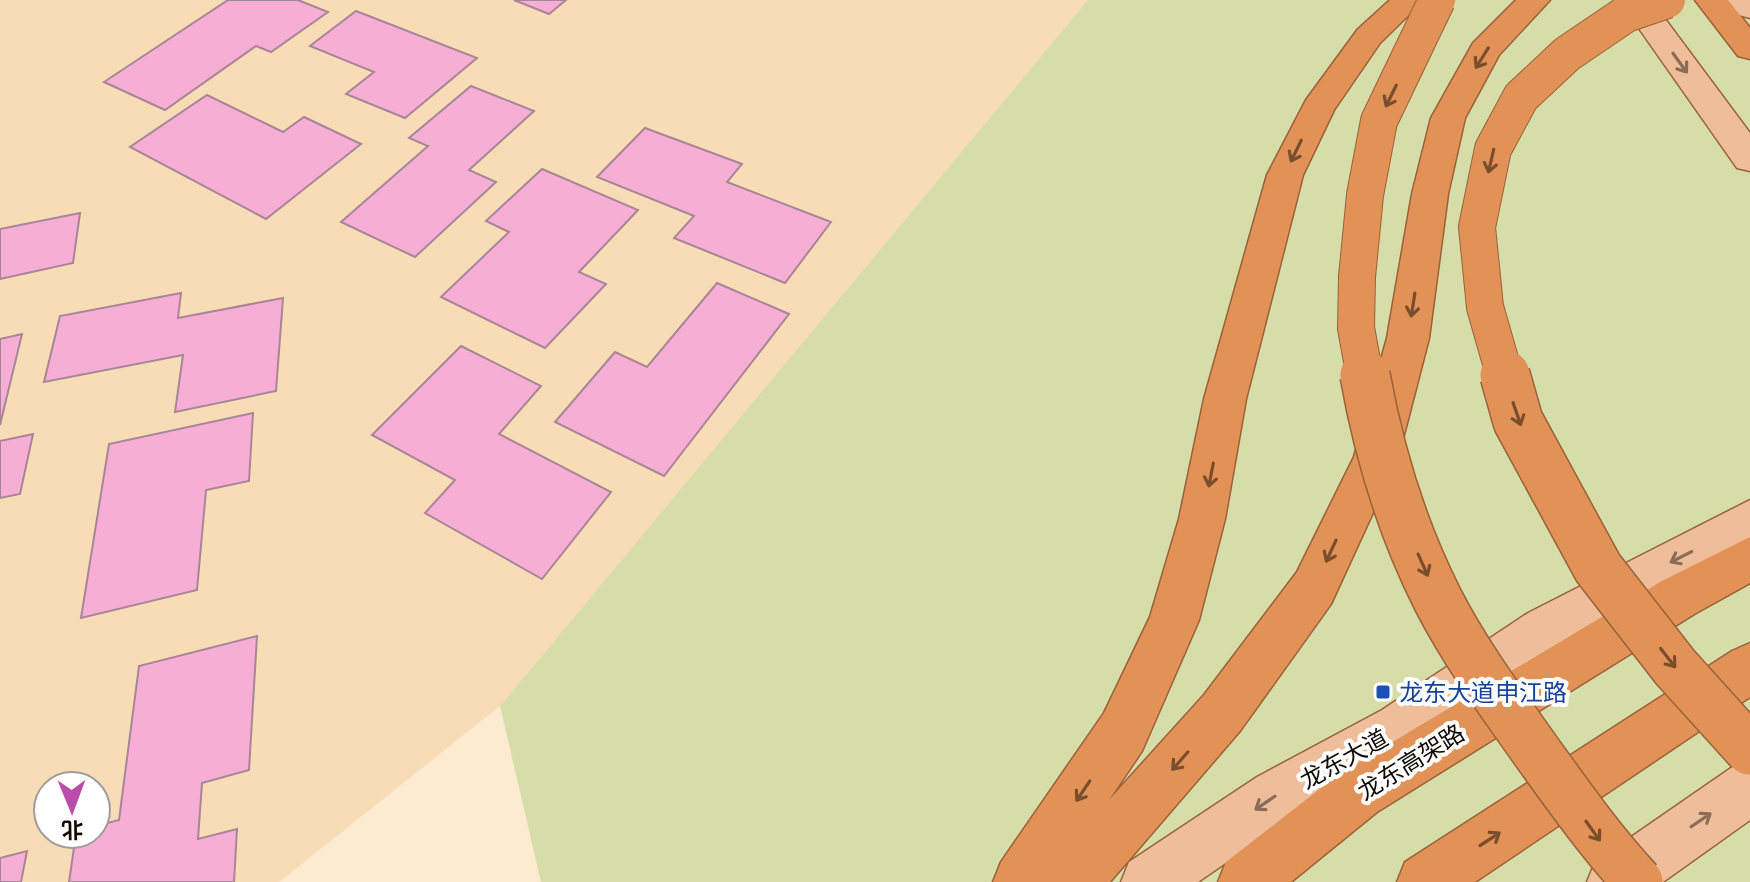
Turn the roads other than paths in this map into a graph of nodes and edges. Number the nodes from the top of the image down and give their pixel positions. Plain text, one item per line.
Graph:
1 (1408, 0) edge
2 (1437, 0) edge
3 (1534, 0) edge
4 (1635, 0) edge
5 (1667, 0) edge
6 (1711, 0) edge
7 (1743, 0) edge
8 (1750, 8) edge
9 (1750, 49) edge
10 (1750, 159) edge
11 (1750, 521) edge
12 (1750, 559) edge
13 (1750, 668) edge
14 (1750, 750) edge
15 (1750, 787) edge
16 (1021, 882) edge
17 (1073, 882) edge
18 (1149, 882) edge
19 (1246, 882) edge
20 (1425, 882) edge
21 (1615, 882) edge
22 (1638, 882) edge

1 -> 16 highway
2 -> 22 highway, bridge
3 -> 17 highway, bridge
4 -> 10 main road
5 -> 14 highway, bridge
6 - 9 highway
7 - 8 main road
11 -> 18 main road, 龙东大道
12 - 19 highway, 龙东高架路, bridge
20 -> 13 highway, bridge
21 -> 15 main road

